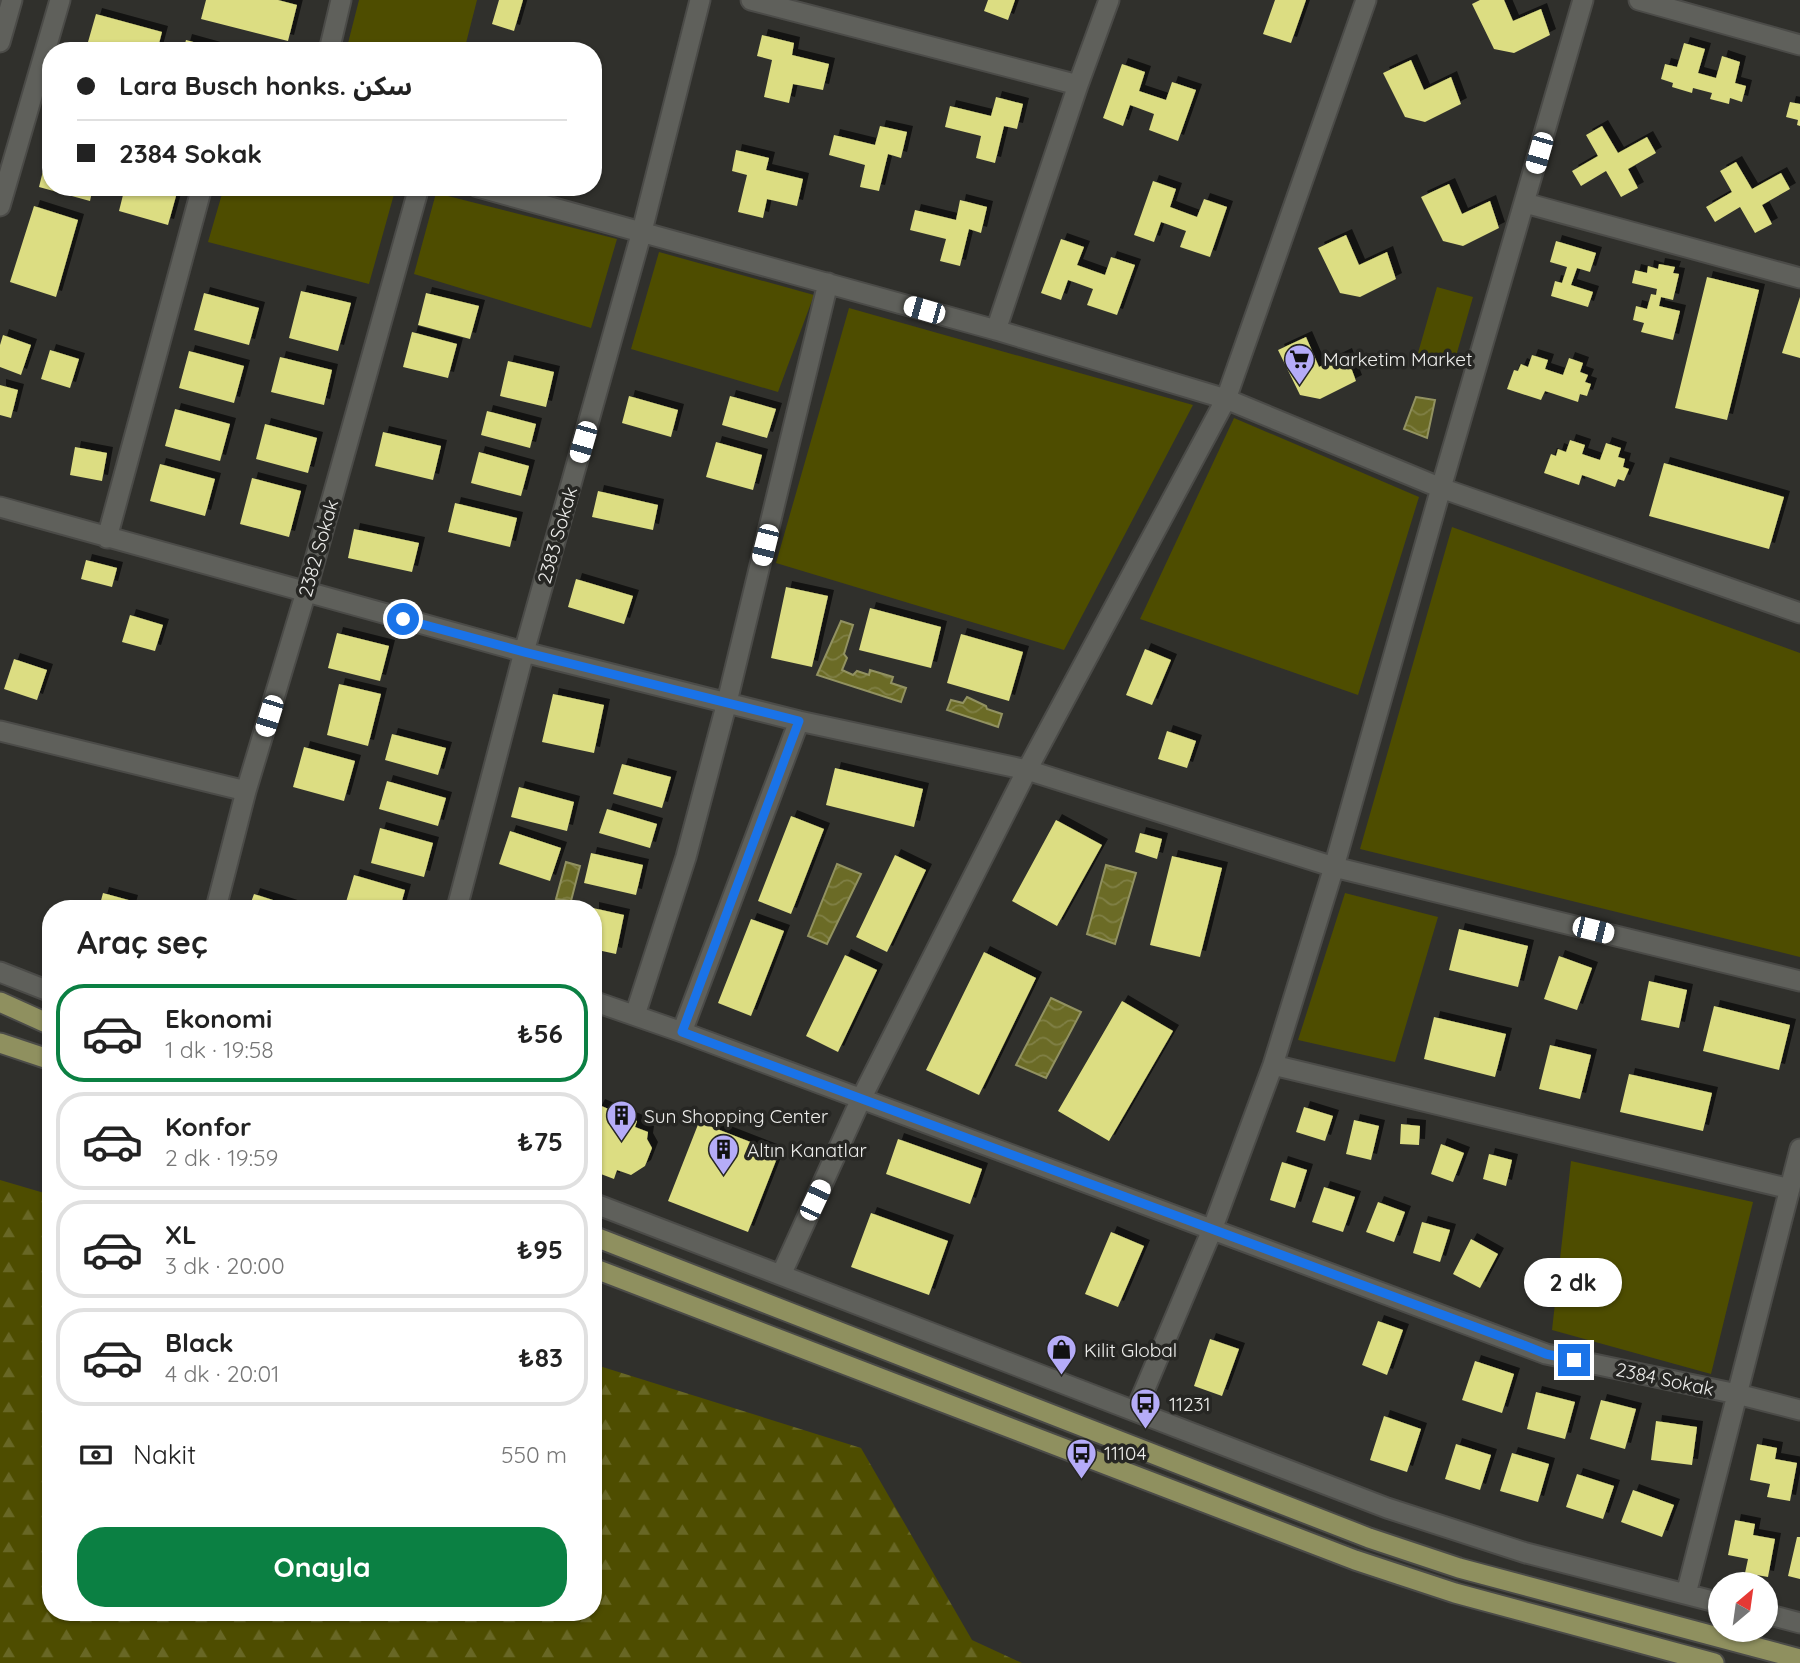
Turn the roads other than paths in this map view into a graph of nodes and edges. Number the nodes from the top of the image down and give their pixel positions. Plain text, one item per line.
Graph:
1 (12, 0) edge
2 (60, 0) edge
3 (341, 0) edge
4 (700, 0) edge
5 (751, 0) edge
6 (1109, 0) edge
7 (1366, 0) edge
8 (1583, 0) edge
9 (1639, 0) edge
10 (0, 42) edge
11 (52, 42) edge
12 (331, 42) edge
13 (1800, 45) edge
14 (42, 85) edge
15 (1078, 85) junction
16 (200, 196) edge
17 (416, 196) edge
18 (512, 196) edge
19 (1525, 204) junction
20 (0, 206) edge
21 (642, 231) junction
22 (1800, 278) edge
23 (828, 283) junction
24 (996, 330) junction
25 (1226, 399) junction
26 (1441, 488) junction
27 (0, 507) edge
28 (107, 538) junction
29 (306, 592) junction
30 (1800, 612) edge
31 (524, 652) junction
32 (727, 702) junction
33 (799, 721) junction
34 (0, 731) edge
35 (1027, 770) junction
36 (246, 791) junction
37 (1334, 867) junction
38 (218, 900) edge
39 (459, 900) edge
40 (0, 972) edge
41 (1800, 981) edge
42 (42, 988) edge
43 (0, 1002) edge
44 (602, 1004) edge
45 (635, 1015) junction
46 (42, 1021) edge
47 (682, 1032) junction
48 (0, 1043) edge
49 (42, 1057) edge
50 (1273, 1065) junction
51 (861, 1099) junction
52 (1800, 1149) edge
53 (1790, 1189) junction
54 (602, 1206) edge
55 (1212, 1230) junction
56 (602, 1240) edge
57 (602, 1271) edge
58 (781, 1275) junction
59 (1737, 1394) junction
60 (1136, 1410) junction
61 (1800, 1410) edge
62 (1686, 1594) junction
63 (1708, 1600) edge
64 (1778, 1617) edge
65 (1800, 1623) edge
66 (1800, 1659) edge
67 (1714, 1663) edge

1 - 10 street
2 - 11 street
3 - 12 street
4 - 21 street, 2383 Sokak
5 - 15 street
6 - 15 street
7 - 25 street
8 - 19 street
9 - 13 street
14 - 20 street
15 - 24 street
16 - 28 street
17 - 29 street, 2382 Sokak
18 - 21 street
19 - 22 street
19 - 26 street
21 - 23 street
21 - 31 street, 2383 Sokak
23 - 24 street
23 - 32 street
24 - 25 street
25 - 26 street
25 - 35 street
26 - 30 street
26 - 37 street
27 - 28 street
28 - 29 street
29 - 31 street
29 - 36 street, 2382 Sokak
31 - 32 street
31 - 39 street, 2383 Sokak
32 - 33 street
32 - 45 street
33 - 35 street
33 - 47 street
34 - 36 street
35 - 37 street
35 - 51 street
36 - 38 street, 2382 Sokak
37 - 41 street
37 - 50 street
40 - 42 street
43 - 46 main road
44 - 45 street, 2384 Sokak
45 - 47 street, 2384 Sokak
47 - 51 street, 2384 Sokak
48 - 49 main road
50 - 53 street
50 - 55 street
51 - 55 street, 2384 Sokak
51 - 58 street
52 - 53 street
53 - 59 street
54 - 58 street
55 - 59 street, 2384 Sokak
55 - 60 street
56 - 66 main road
57 - 67 main road
58 - 60 street
59 - 61 street, 2384 Sokak
59 - 62 street
60 - 62 street
62 - 63 street
64 - 65 street

